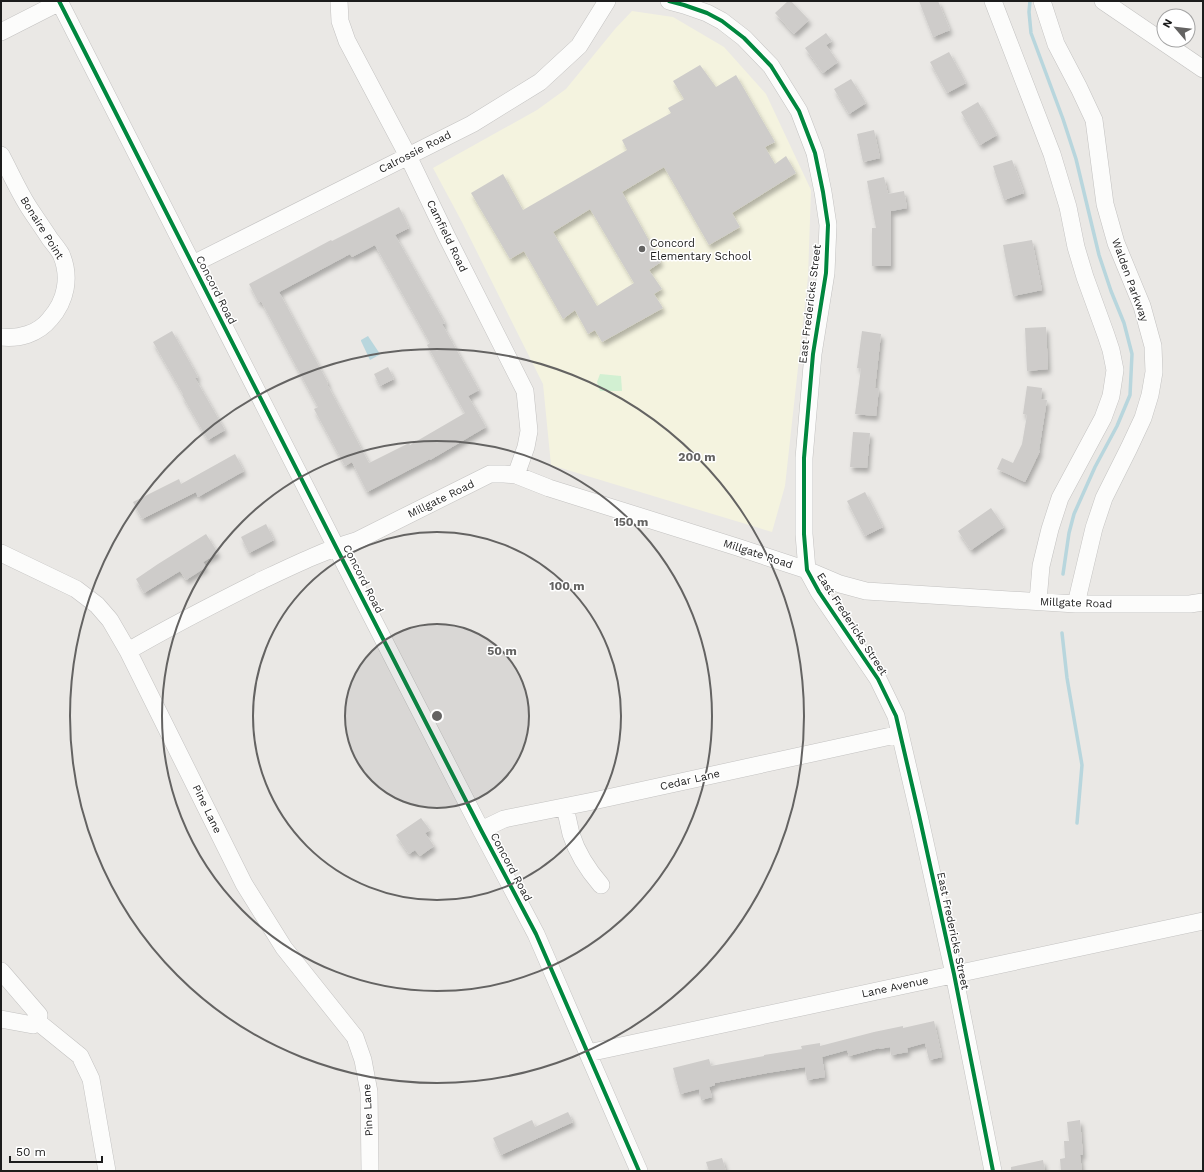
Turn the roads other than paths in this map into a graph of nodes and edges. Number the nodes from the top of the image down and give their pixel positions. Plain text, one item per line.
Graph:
1 (59, 1) edge
2 (339, 1) edge
3 (607, 1) edge
4 (669, 1) edge
5 (993, 1) edge
6 (1042, 1) edge
7 (1103, 1) edge
8 (1, 32) edge
9 (1203, 69) edge
10 (1, 155) edge
11 (408, 156) junction
12 (192, 264) junction
13 (1, 337) edge
14 (516, 475) junction
15 (336, 546) junction
16 (1, 553) edge
17 (807, 570) junction
18 (1038, 601) junction
19 (1203, 602) edge
20 (1076, 604) junction
21 (128, 651) junction
22 (900, 734) junction
23 (565, 807) junction
24 (481, 830) junction
25 (601, 885) dead end
26 (1203, 921) edge
27 (1, 971) edge
28 (954, 974) junction
29 (1, 1019) edge
30 (38, 1022) junction
31 (588, 1053) junction
32 (107, 1171) edge
33 (370, 1171) edge
34 (639, 1171) edge
35 (993, 1171) edge

1 - 8 street
1 - 12 street, Concord Road
2 - 11 street, Camfield Road
3 - 11 street, Calrossie Road
4 - 17 street, East Fredericks Street
5 - 18 street
6 - 20 street, Walden Parkway
7 - 9 street
10 - 13 street, Bonaire Point
11 - 12 street, Calrossie Road
11 - 14 street, Camfield Road
12 - 15 street, Concord Road
14 - 15 street, Millgate Road
14 - 17 street, Millgate Road
15 - 21 street
15 - 24 street, Concord Road
16 - 21 street, Pine Lane
17 - 18 street, Millgate Road
17 - 22 street, East Fredericks Street
18 - 20 street, Millgate Road
19 - 20 street, Millgate Road
21 - 33 street, Pine Lane
22 - 23 street, Cedar Lane
22 - 28 street, East Fredericks Street
23 - 24 street, Cedar Lane
23 - 25 street
24 - 31 street, Concord Road
26 - 28 street, Lane Avenue
27 - 30 street
28 - 31 street, Lane Avenue
28 - 35 street, East Fredericks Street
29 - 30 street
30 - 32 street
31 - 34 street, Concord Road

